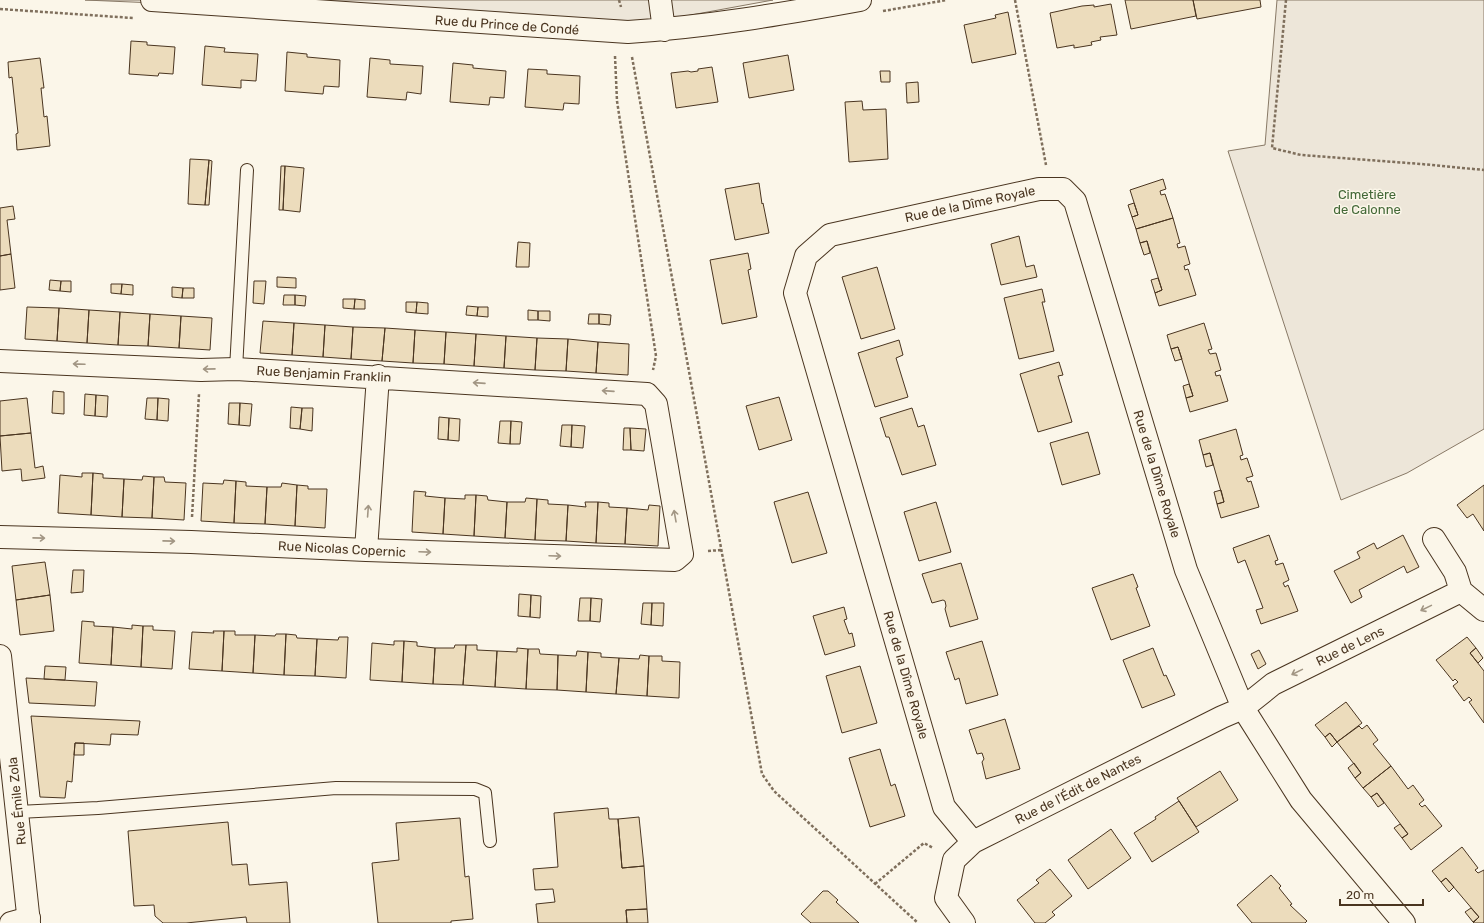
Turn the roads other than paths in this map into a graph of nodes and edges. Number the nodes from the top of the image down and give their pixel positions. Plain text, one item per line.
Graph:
1 (152, 0) edge
2 (660, 0) edge
3 (860, 0) edge
4 (664, 30) junction
5 (247, 170) dead end
6 (0, 361) edge
7 (236, 369) junction
8 (378, 376) junction
9 (0, 537) edge
10 (1434, 539) dead end
11 (366, 550) junction
12 (682, 554) joint
13 (1461, 591) junction
14 (1484, 610) edge
15 (0, 656) edge
16 (2, 690) edge
17 (1243, 708) junction
18 (18, 812) junction
19 (490, 841) dead end
20 (973, 842) junction
21 (23, 921) edge
22 (964, 923) edge
23 (1404, 923) edge

1 - 4 street, Rue du Prince de Condé
2 - 4 street
3 - 4 street, Rue du Prince de Condé
5 - 7 lane
7 -> 6 street, Rue Benjamin Franklin
7 - 8 street, Rue Benjamin Franklin
11 -> 8 street
12 -> 8 street, Rue Benjamin Franklin
9 -> 11 street, Rue Nicolas Copernic
10 - 13 street
11 -> 12 street, Rue Nicolas Copernic
13 - 14 street
13 -> 17 street, Rue de Lens
15 - 16 street, Rue Émile Zola
16 - 18 street, Rue Émile Zola
17 - 20 street, Rue de l'Édit de Nantes
17 - 20 street, Rue de la Dîme Royale
17 - 23 street, Rue de la Dîme Royale
18 - 19 lane
18 - 21 street, Rue Émile Zola
20 - 22 street, Rue de l'Édit de Nantes

